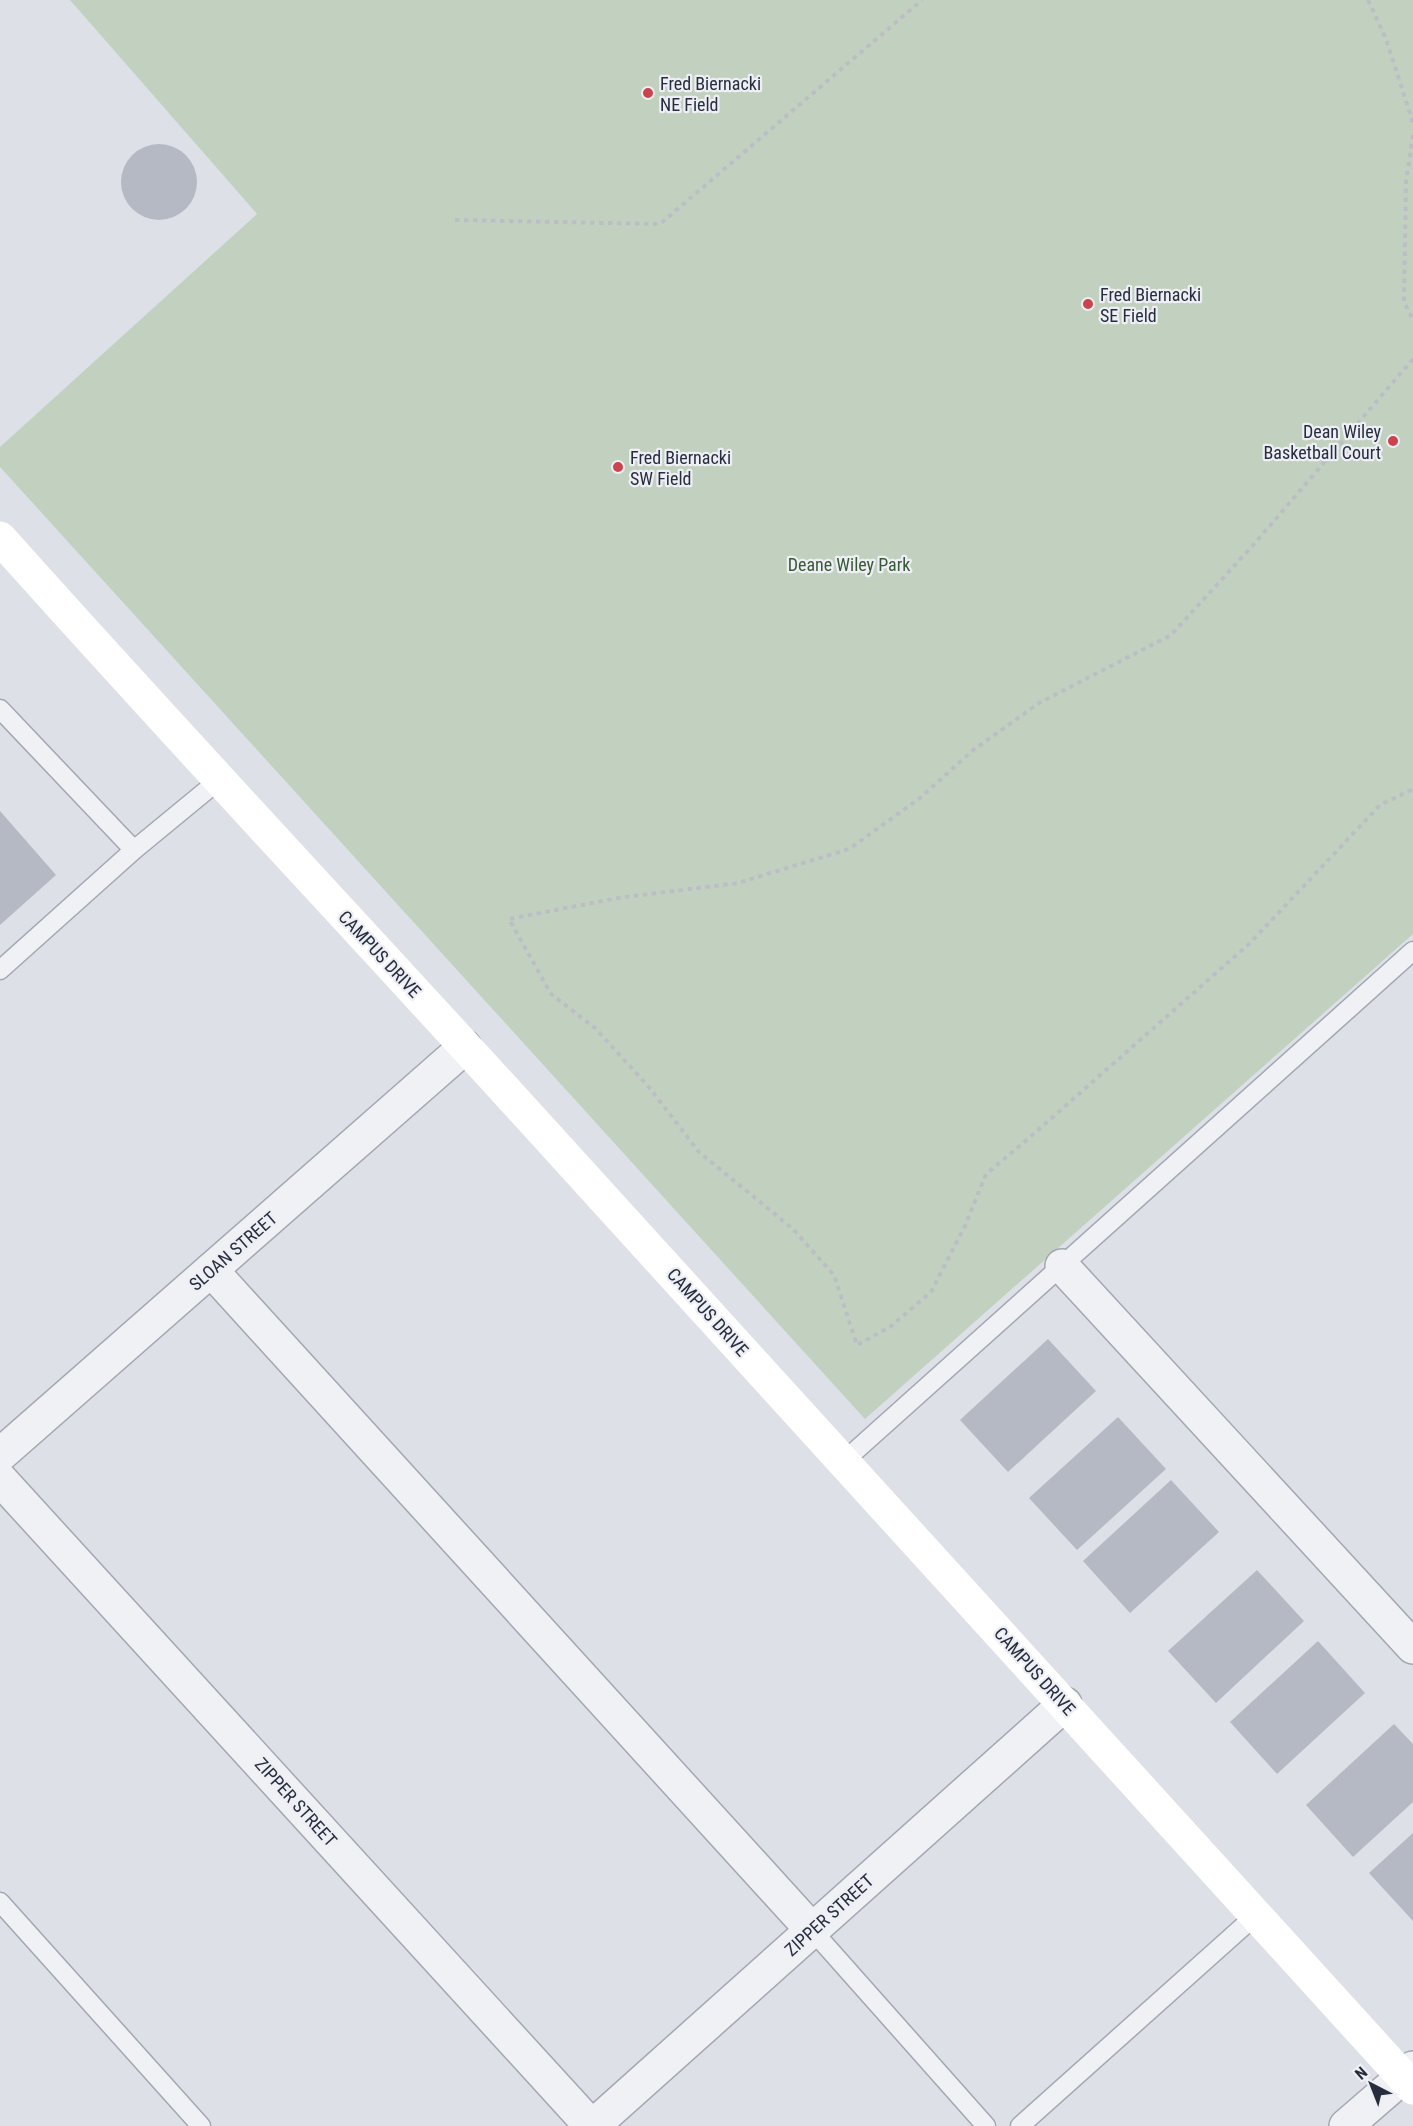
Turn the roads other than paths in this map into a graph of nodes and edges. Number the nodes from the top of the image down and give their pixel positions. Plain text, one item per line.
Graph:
1 (0, 538) edge
2 (0, 709) edge
3 (219, 780) junction
4 (134, 850) junction
5 (1413, 951) edge
6 (0, 970) edge
7 (465, 1047) junction
8 (1062, 1266) junction
9 (211, 1270) junction
10 (0, 1455) edge
11 (844, 1461) junction
12 (0, 1479) edge
13 (1413, 1647) edge
14 (1065, 1704) junction
15 (0, 1902) edge
16 (1256, 1915) junction
17 (812, 1930) junction
18 (1410, 2078) edge
19 (201, 2126) edge
20 (592, 2126) edge
21 (987, 2126) edge
22 (1020, 2126) edge
23 (1346, 2126) edge

1 - 3 main road, CAMPUS DRIVE
2 - 4 lane
3 - 4 lane
3 - 7 main road, CAMPUS DRIVE
4 - 6 lane
5 - 8 lane
7 - 9 street, SLOAN STREET
7 - 11 main road, CAMPUS DRIVE
8 - 11 lane
8 - 13 street
9 - 10 street, SLOAN STREET
9 - 17 street
11 - 14 main road, CAMPUS DRIVE
12 - 20 street, ZIPPER STREET
14 - 16 main road, CAMPUS DRIVE
14 - 17 street, ZIPPER STREET
15 - 19 lane
16 - 18 main road, CAMPUS DRIVE
16 - 22 lane
17 - 20 street, ZIPPER STREET
17 - 21 lane
18 - 23 street

